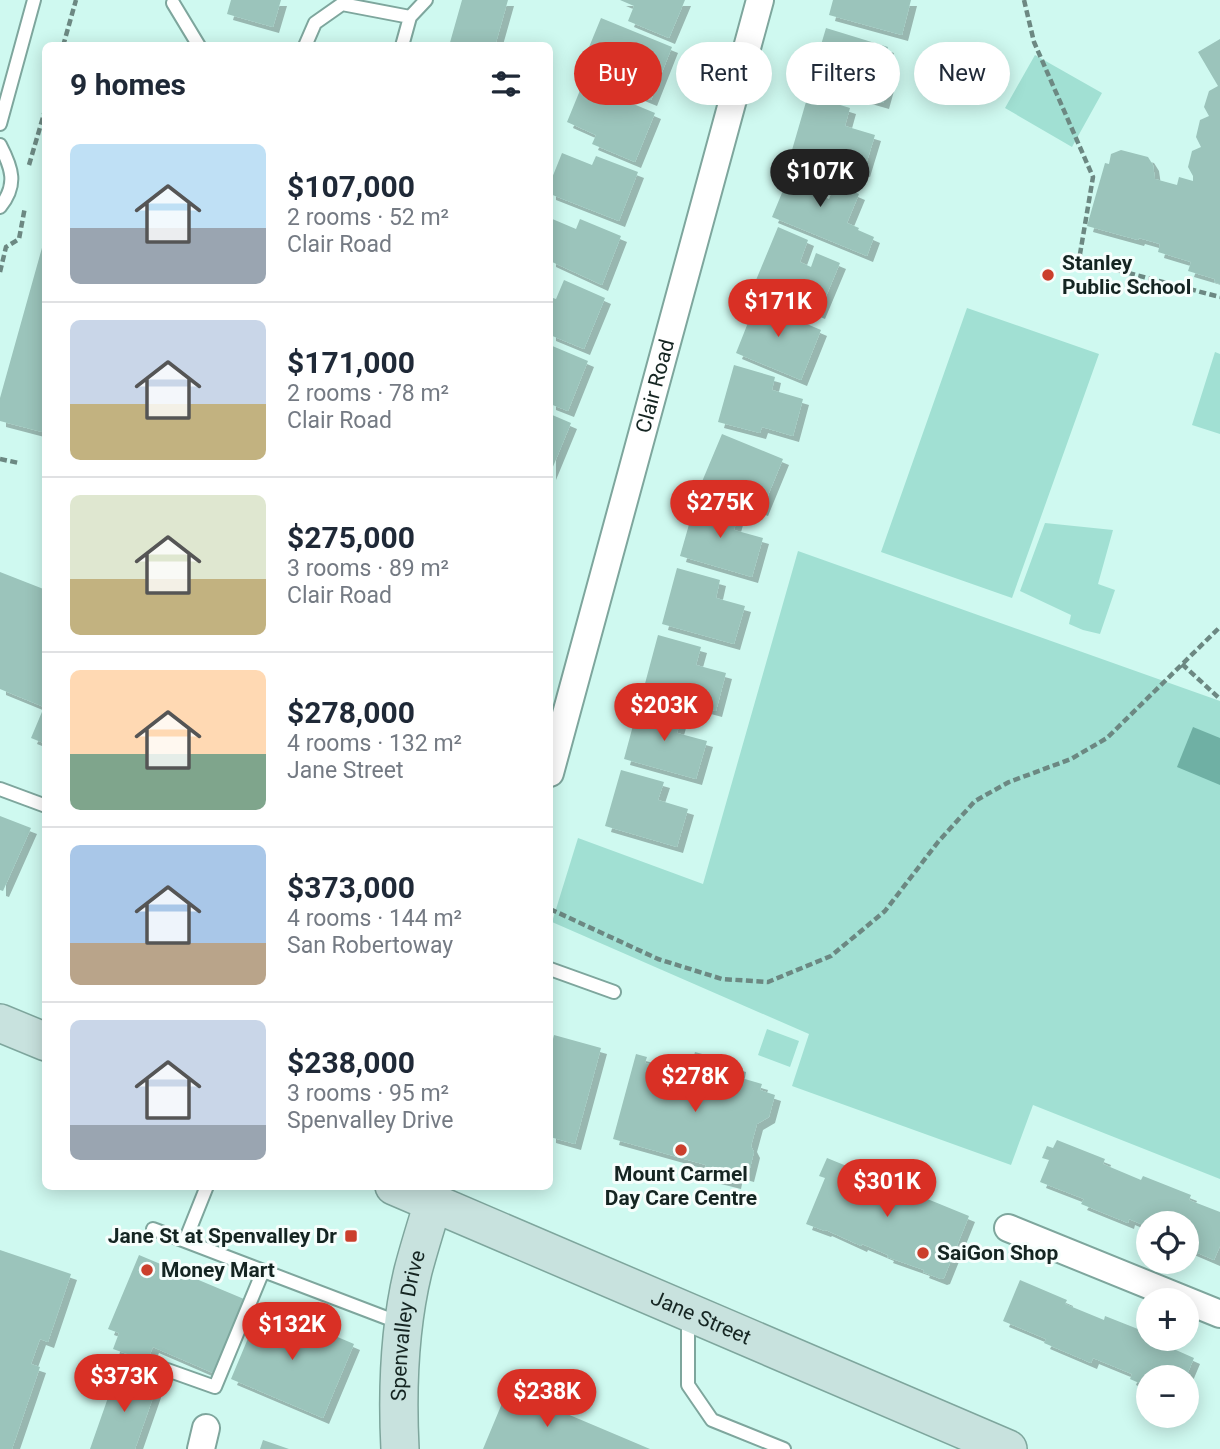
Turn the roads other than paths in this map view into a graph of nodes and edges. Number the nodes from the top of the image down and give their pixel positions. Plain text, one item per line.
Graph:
1 (34, 0) edge
2 (426, 0) edge
3 (760, 0) edge
4 (173, 3) dead end
5 (410, 17) junction
6 (197, 42) edge
7 (307, 42) edge
8 (403, 42) edge
9 (0, 124) edge
10 (0, 145) edge
11 (0, 207) edge
12 (553, 762) edge
13 (0, 789) edge
14 (42, 805) edge
15 (553, 970) edge
16 (614, 992) dead end
17 (0, 1023) edge
18 (42, 1040) edge
19 (205, 1190) edge
20 (412, 1190) edge
21 (435, 1195) edge
22 (1009, 1228) dead end
23 (153, 1229) dead end
24 (185, 1241) junction
25 (263, 1271) junction
26 (688, 1313) junction
27 (1220, 1314) edge
28 (403, 1324) junction
29 (156, 1366) dead end
30 (400, 1449) edge
31 (785, 1449) edge
32 (1008, 1449) edge

1 - 9 lane
2 - 5 lane
3 - 12 street, Clair Road
4 - 6 lane
5 - 7 lane
5 - 8 lane
10 - 11 lane
13 - 14 lane
15 - 16 lane
17 - 18 main road
19 - 24 lane
20 - 21 main road, Jane Street
21 - 26 main road, Jane Street
21 - 28 main road, Spenvalley Drive
22 - 27 street
23 - 24 lane
24 - 25 lane
25 - 28 lane
25 - 29 lane
26 - 31 lane
26 - 32 main road, Jane Street
28 - 30 main road, Spenvalley Drive

